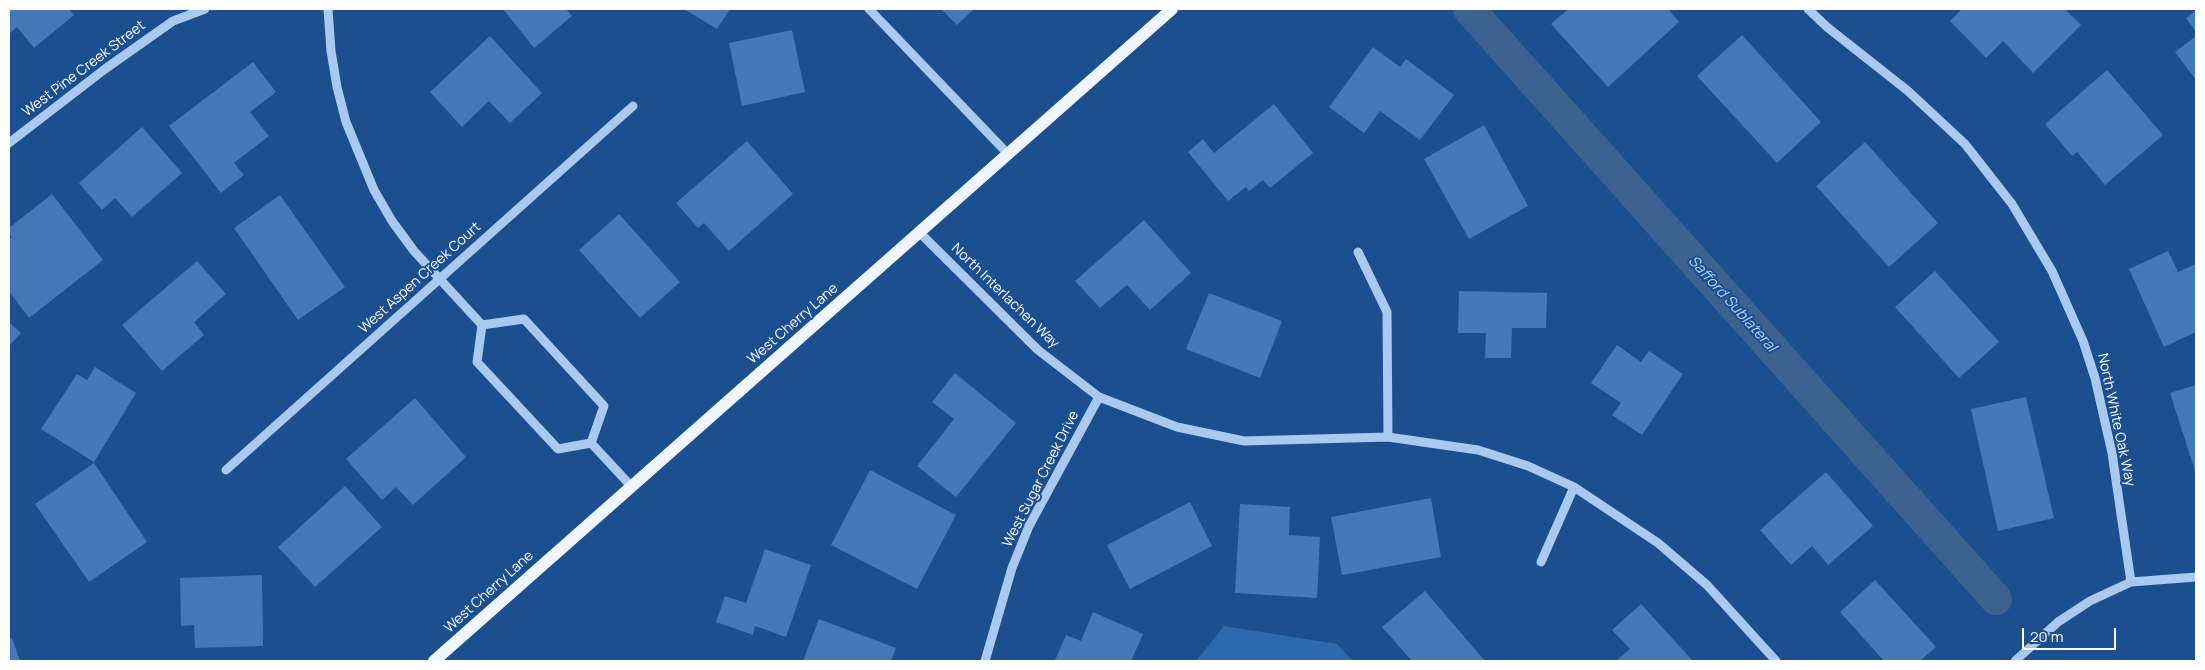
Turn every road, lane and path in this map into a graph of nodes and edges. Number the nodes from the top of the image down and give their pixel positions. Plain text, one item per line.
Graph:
1 (205, 9) edge
2 (328, 9) edge
3 (869, 9) edge
4 (1172, 9) edge
5 (1808, 9) edge
6 (633, 106) dead end
7 (9, 143) edge
8 (1008, 154) junction
9 (920, 233) junction
10 (1358, 252) dead end
11 (439, 280) junction
12 (482, 325) junction
13 (1099, 397) junction
14 (1388, 437) junction
15 (591, 443) junction
16 (226, 470) dead end
17 (631, 486) junction
18 (1574, 487) junction
19 (1541, 562) dead end
20 (2196, 576) edge
21 (2131, 582) junction
22 (434, 661) edge
23 (985, 661) edge
24 (1776, 661) edge
25 (2015, 661) edge

1 - 7 street, West Pine Creek Street
2 - 11 street
3 - 8 street
4 - 8 main road, West Cherry Lane
5 - 21 street, North White Oak Way
6 - 11 street, West Aspen Creek Court
8 - 9 main road, West Cherry Lane
9 - 13 street, North Interlachen Way
9 - 17 main road, West Cherry Lane
10 - 14 street
11 - 12 street
11 - 16 street, West Aspen Creek Court
12 - 15 street
12 - 15 street
13 - 14 street, North Interlachen Way
13 - 23 street, West Sugar Creek Drive
14 - 18 street, North Interlachen Way
15 - 17 street
17 - 22 main road, West Cherry Lane
18 - 19 street
18 - 24 street, North Interlachen Way
20 - 21 street
21 - 25 street

